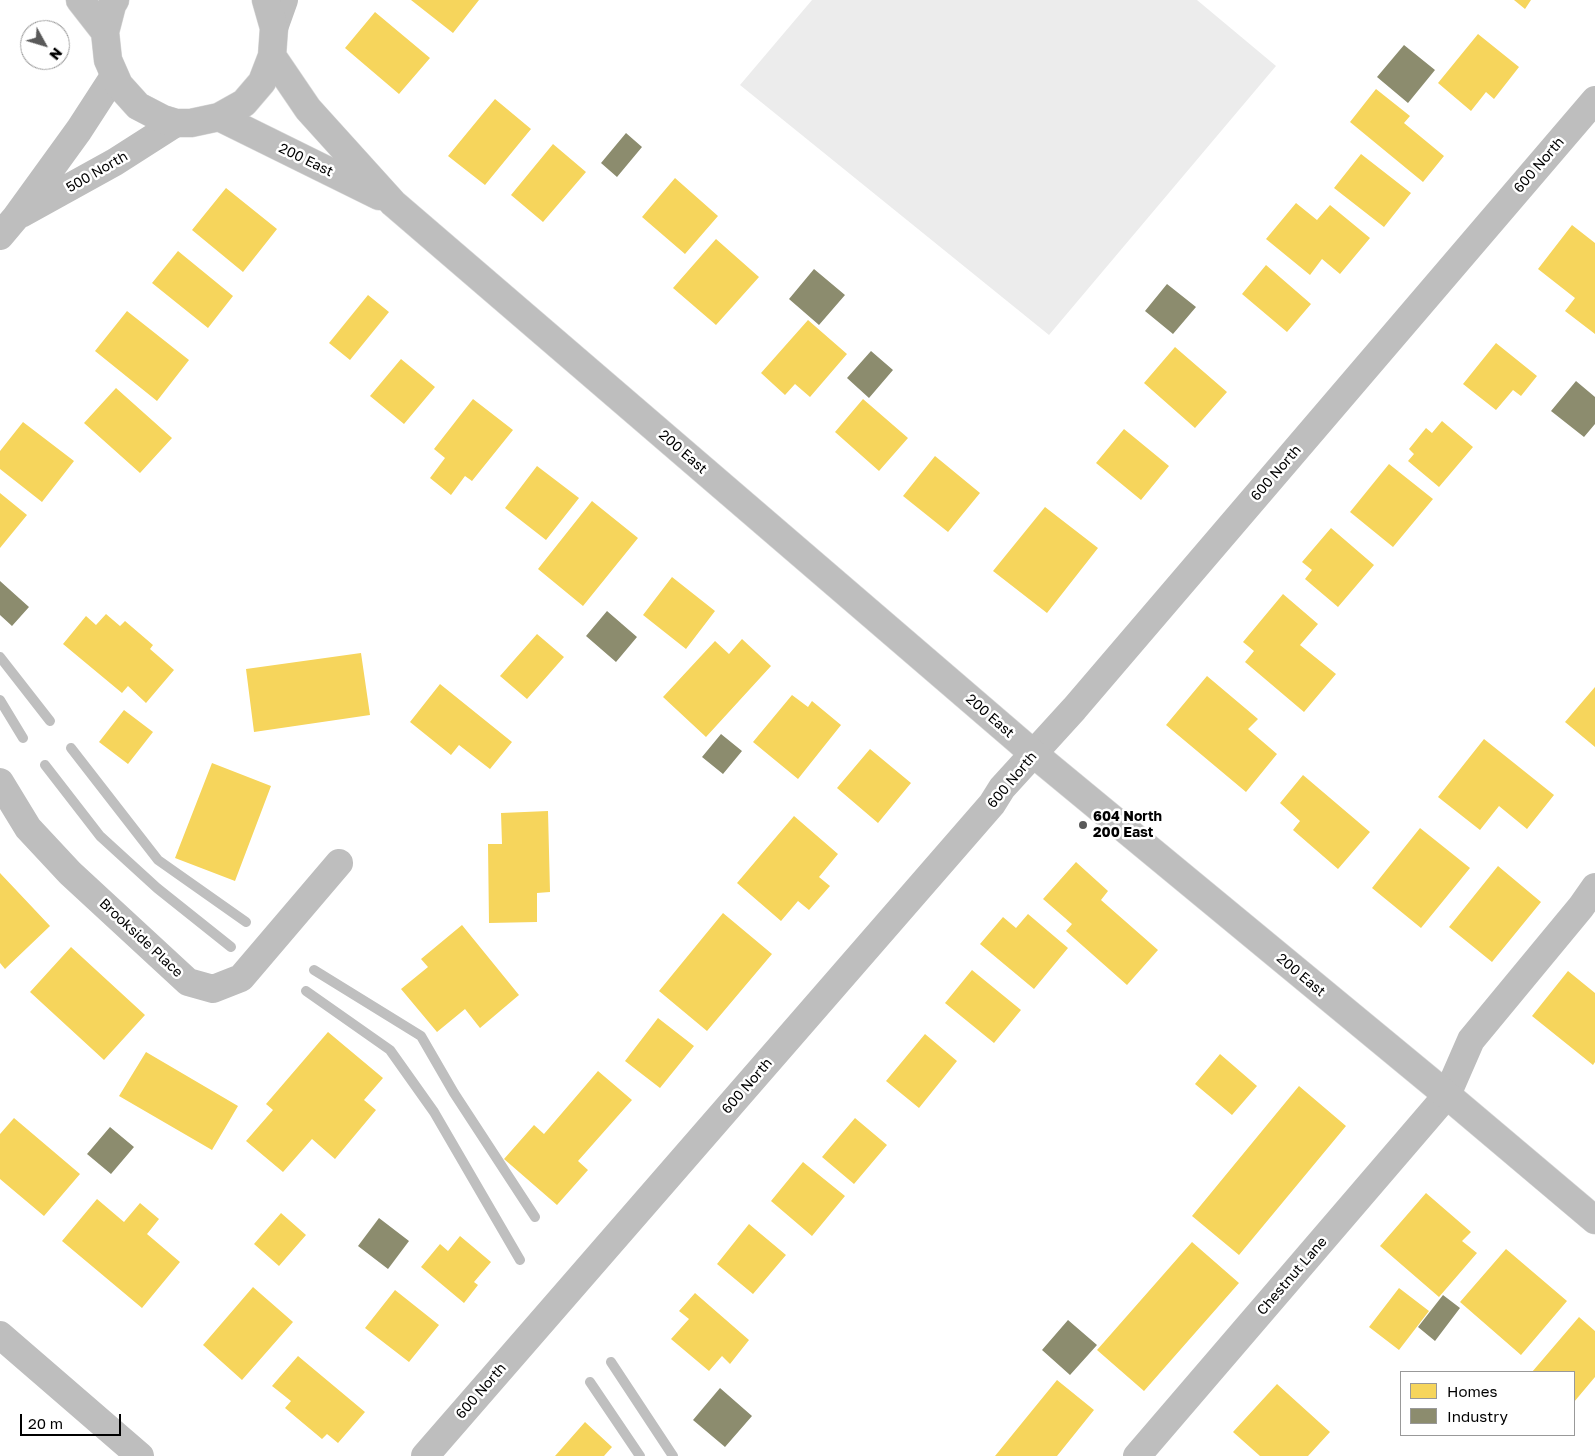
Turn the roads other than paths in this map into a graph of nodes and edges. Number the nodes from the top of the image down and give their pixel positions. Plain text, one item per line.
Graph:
1 (80, 0) edge
2 (115, 0) edge
3 (266, 0) edge
4 (284, 0) edge
5 (274, 28) junction
6 (105, 32) junction
7 (272, 56) junction
8 (114, 76) junction
9 (1595, 100) edge
10 (219, 117) junction
11 (176, 124) junction
12 (393, 202) junction
13 (8, 227) edge
14 (1034, 754) junction
15 (0, 782) edge
16 (339, 863) dead end
17 (1595, 886) edge
18 (1447, 1095) junction
19 (1595, 1220) edge
20 (0, 1335) edge
21 (140, 1456) edge
22 (425, 1456) edge
23 (1137, 1456) edge

1 - 6 street
2 - 6 street
3 - 5 street
4 - 5 street
5 - 7 street
6 - 8 street
7 - 10 street
7 - 12 street, 200 East
8 - 11 street
8 - 13 street, 500 North
9 - 14 street, 600 North
10 - 11 street
10 - 12 street, 200 East
11 - 13 street, 500 North
12 - 14 street, 200 East
14 - 18 street, 200 East
14 - 22 street, 600 North
15 - 16 street, Brookside Place
17 - 18 street, Chestnut Lane
18 - 19 street, 200 East
18 - 23 street, Chestnut Lane
20 - 21 street

